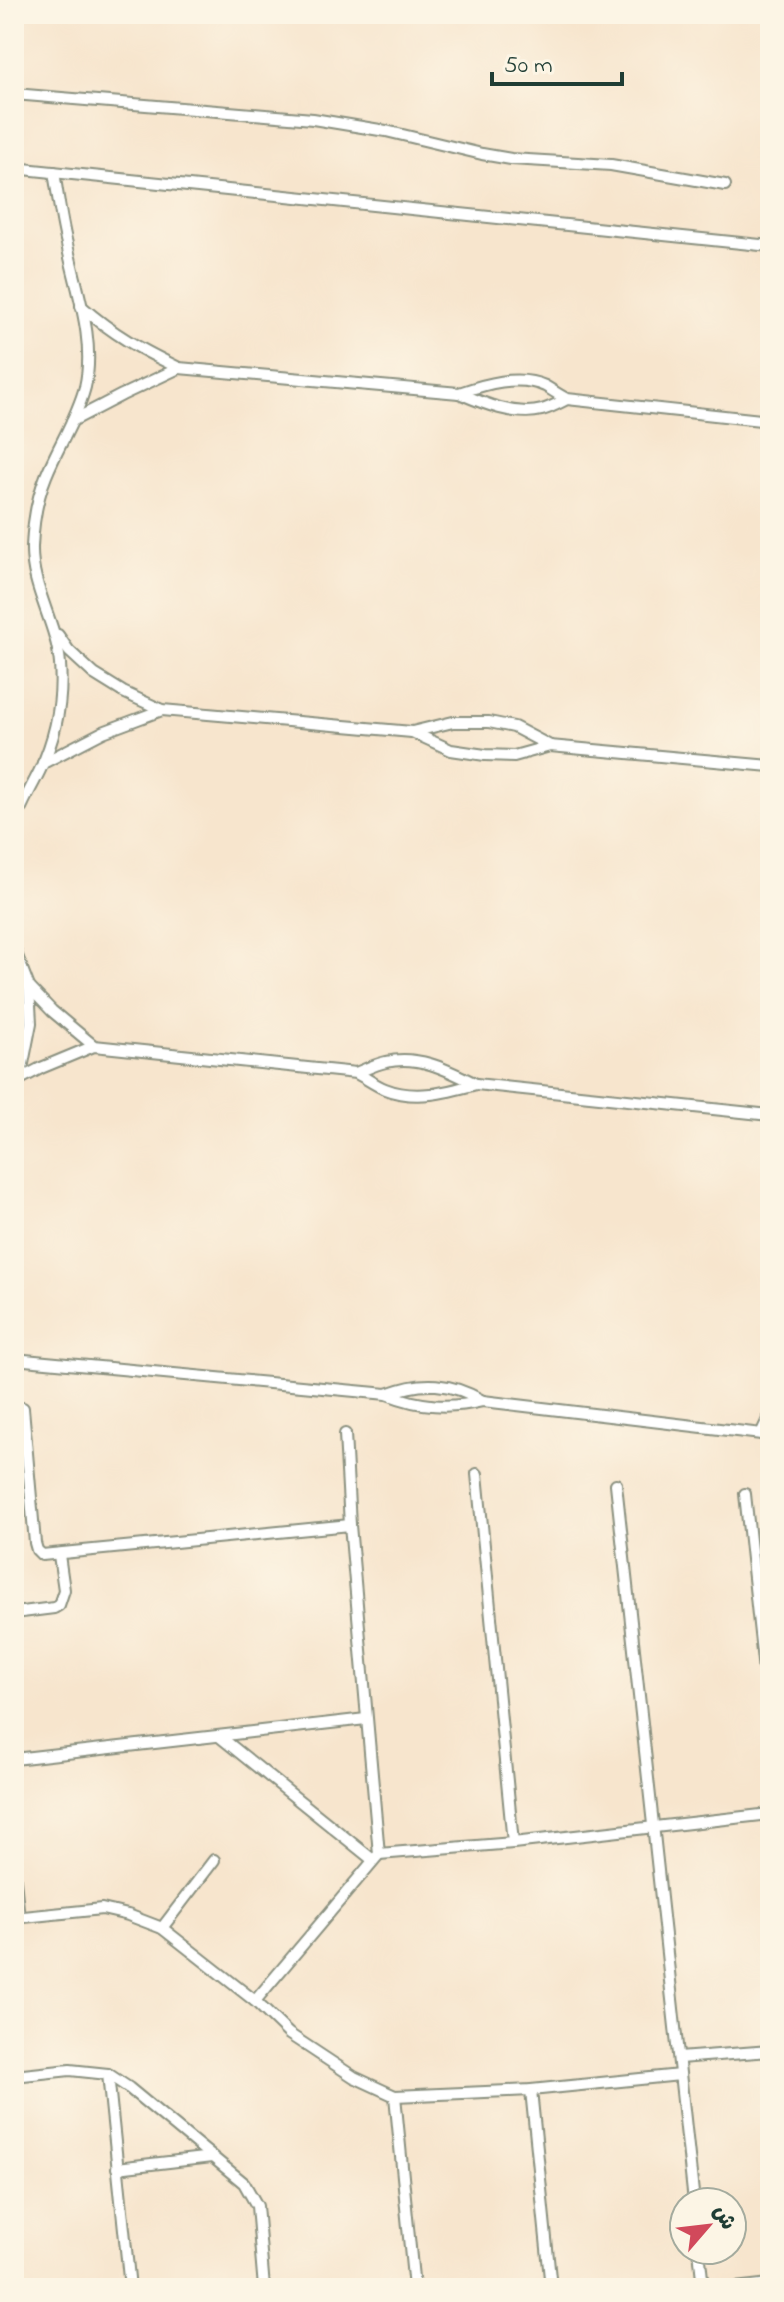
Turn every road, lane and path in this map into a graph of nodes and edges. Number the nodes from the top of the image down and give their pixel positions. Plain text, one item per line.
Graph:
1 (14, 94) edge
2 (14, 168) edge
3 (54, 172) junction
4 (725, 185) dead end
5 (770, 246) edge
6 (81, 306) junction
7 (179, 368) junction
8 (459, 393) junction
9 (567, 399) junction
10 (72, 421) junction
11 (770, 421) edge
12 (54, 630) junction
13 (162, 710) junction
14 (412, 732) junction
15 (550, 746) junction
16 (43, 763) junction
17 (770, 766) edge
18 (14, 825) edge
19 (14, 948) edge
20 (29, 987) junction
21 (94, 1046) junction
22 (356, 1073) junction
23 (17, 1082) edge
24 (476, 1084) junction
25 (770, 1115) edge
26 (14, 1359) edge
27 (387, 1394) junction
28 (483, 1401) junction
29 (23, 1408) dead end
30 (770, 1415) edge
31 (345, 1434) dead end
32 (765, 1434) edge
33 (477, 1474) dead end
34 (616, 1484) dead end
35 (745, 1494) dead end
36 (350, 1525) junction
37 (59, 1555) junction
38 (14, 1613) edge
39 (366, 1719) junction
40 (770, 1727) edge
41 (219, 1736) junction
42 (14, 1759) edge
43 (770, 1814) edge
44 (654, 1827) junction
45 (513, 1843) junction
46 (376, 1857) junction
47 (214, 1860) dead end
48 (14, 1870) edge
49 (17, 1918) edge
50 (162, 1928) junction
51 (255, 2001) junction
52 (770, 2051) edge
53 (679, 2058) junction
54 (108, 2074) junction
55 (680, 2075) junction
56 (14, 2076) edge
57 (531, 2090) junction
58 (395, 2096) junction
59 (212, 2157) junction
60 (117, 2168) junction
61 (692, 2186) edge
62 (701, 2266) edge
63 (770, 2284) edge
64 (130, 2288) edge
65 (264, 2288) edge
66 (414, 2288) edge
67 (551, 2288) edge
68 (703, 2288) edge
69 (735, 2288) edge

1 - 4 lane
2 - 3 lane
3 - 5 lane
3 - 6 lane
6 - 7 lane
6 - 10 lane
7 - 8 lane
7 - 10 lane
8 - 9 lane
8 - 9 lane
9 - 11 lane
10 - 12 lane
12 - 13 lane
12 - 16 lane
13 - 14 lane
13 - 16 lane
14 - 15 lane
14 - 15 lane
15 - 17 lane
16 - 18 lane
19 - 20 lane
20 - 21 lane
20 - 23 lane
21 - 22 lane
21 - 23 lane
22 - 24 lane
22 - 24 lane
24 - 25 lane
26 - 27 lane
27 - 28 lane
27 - 28 lane
28 - 32 lane
29 - 37 lane
30 - 32 lane
31 - 36 lane
33 - 45 lane
34 - 44 lane
35 - 40 lane
36 - 37 lane
36 - 39 lane
37 - 38 lane
39 - 41 lane
39 - 46 lane
41 - 42 lane
41 - 46 lane
43 - 44 lane
44 - 45 lane
44 - 53 lane
45 - 46 lane
46 - 51 lane
47 - 50 lane
48 - 49 lane
49 - 50 lane
50 - 51 lane
51 - 58 lane
52 - 53 lane
53 - 55 lane
54 - 56 lane
54 - 59 lane
54 - 60 lane
55 - 57 lane
55 - 61 lane
57 - 58 lane
57 - 67 lane
58 - 66 lane
59 - 60 lane
59 - 65 lane
60 - 64 lane
62 - 68 lane
63 - 69 lane

